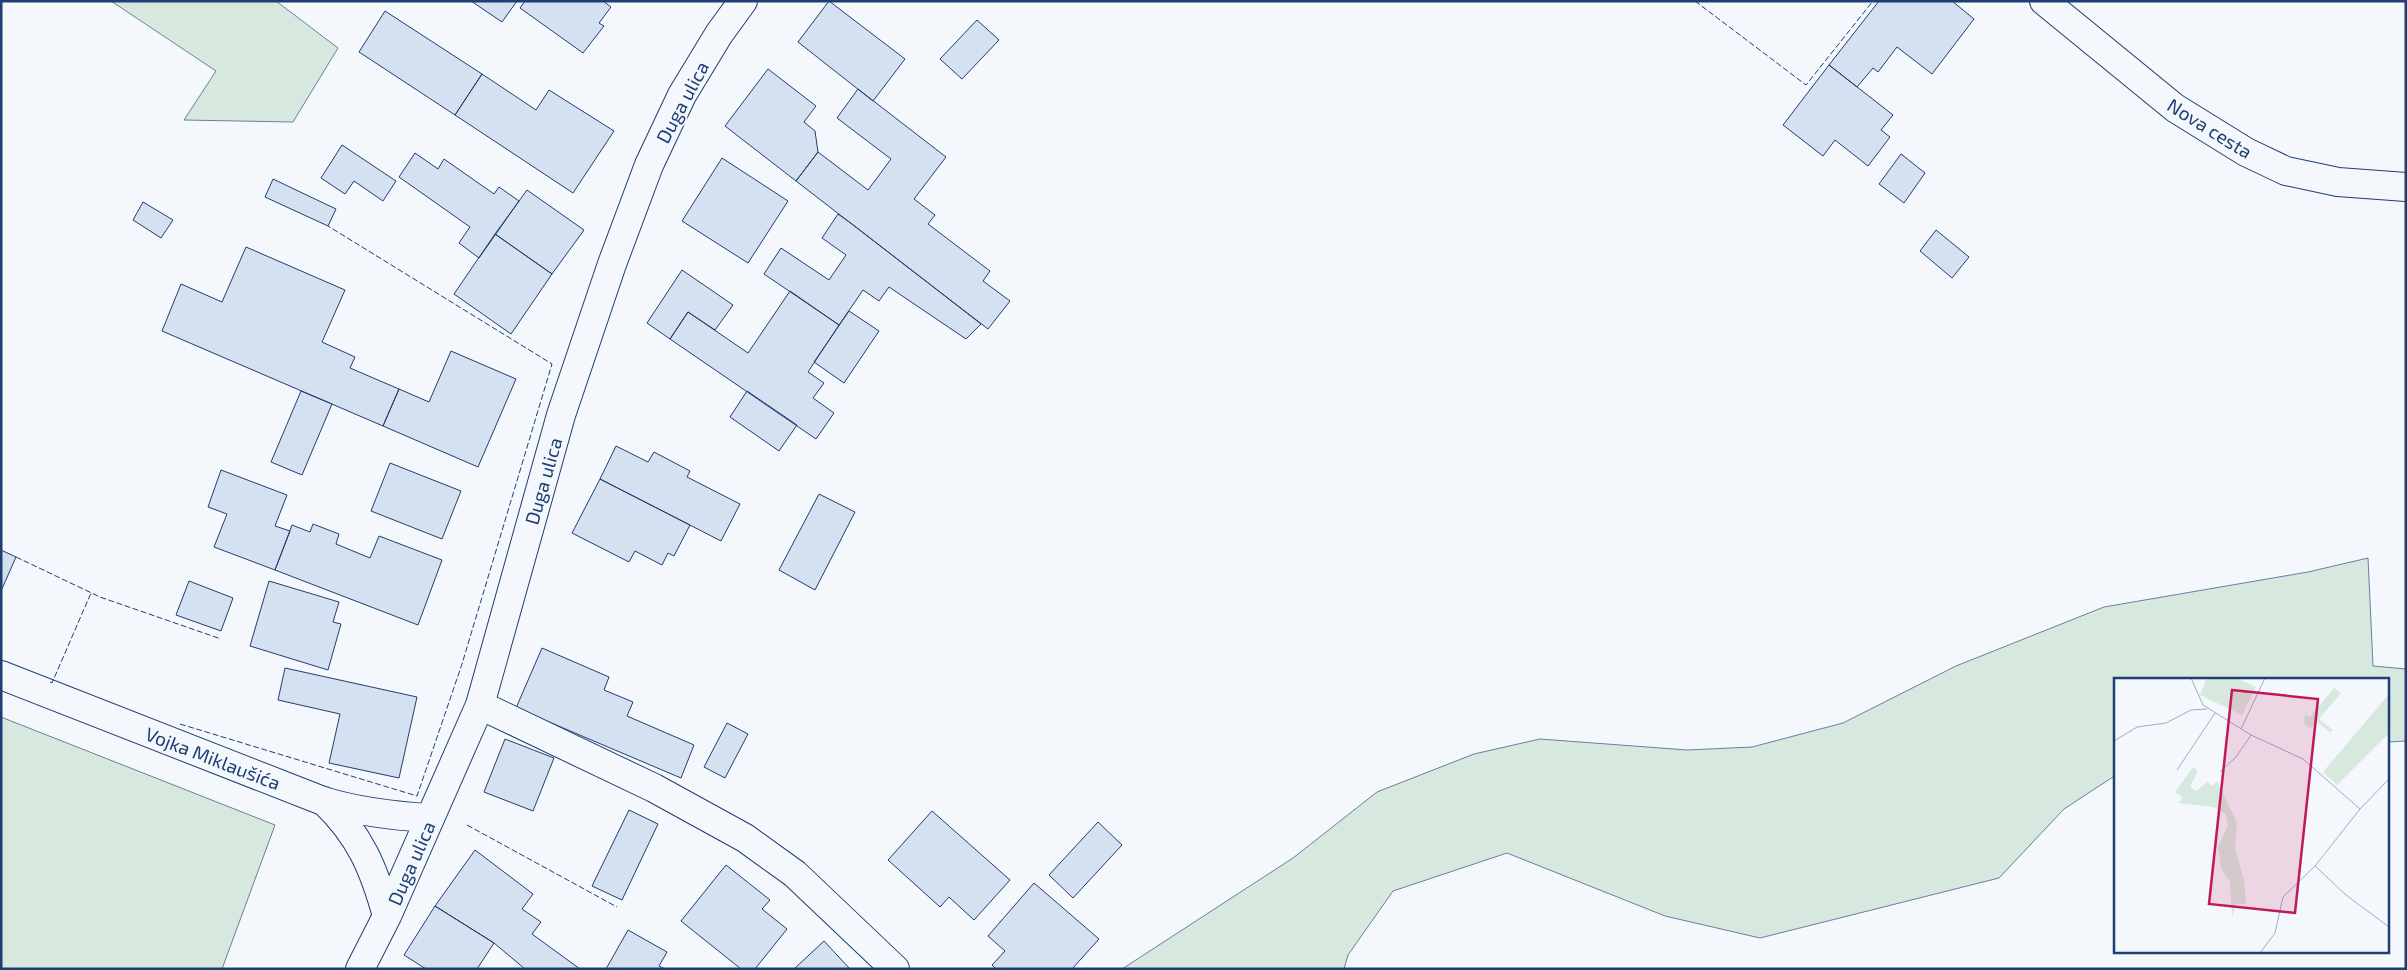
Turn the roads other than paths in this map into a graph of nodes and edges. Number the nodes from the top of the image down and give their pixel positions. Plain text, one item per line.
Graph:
1 (743, 1) edge
2 (2044, 1) edge
3 (2406, 187) edge
4 (1, 675) edge
5 (480, 705) junction
6 (324, 800) junction
7 (430, 818) junction
8 (387, 916) junction
9 (360, 969) edge
10 (895, 969) edge

1 - 5 street, Duga ulica
2 - 3 street, Nova cesta
4 - 6 street, Vojka Miklaušića
5 - 7 street, Duga ulica
5 - 10 street
6 - 7 street, Vojka Miklaušića
6 - 8 street
7 - 8 street, Duga ulica
8 - 9 street, Duga ulica

